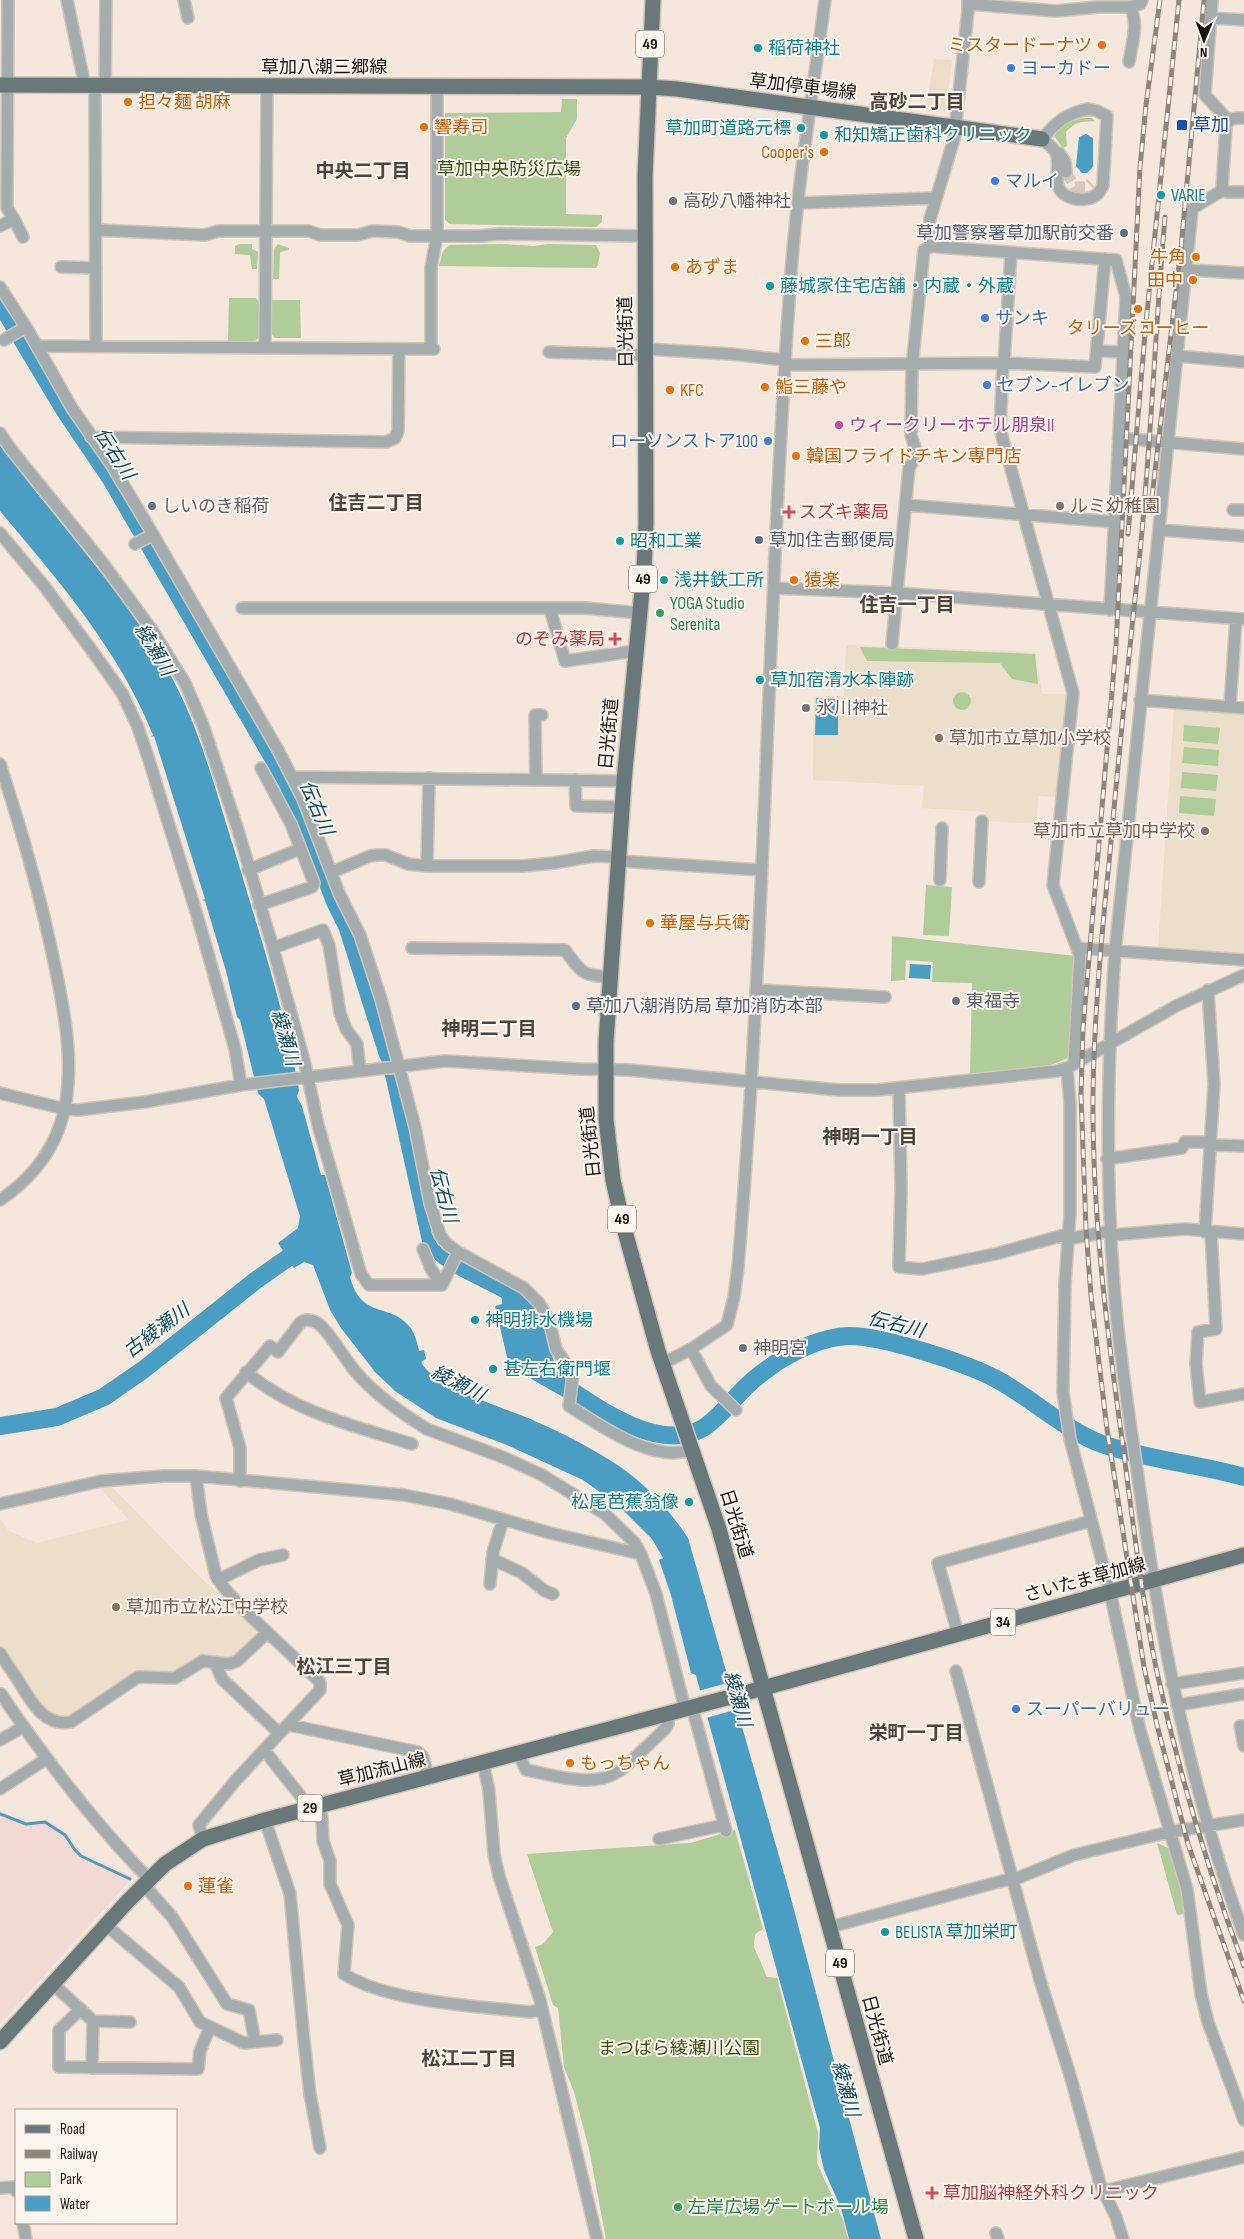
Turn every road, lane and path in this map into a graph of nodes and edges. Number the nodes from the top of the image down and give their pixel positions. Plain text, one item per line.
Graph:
1 (8, 0) edge
2 (67, 0) edge
3 (106, 0) edge
4 (184, 0) edge
5 (653, 0) edge
6 (825, 0) edge
7 (1142, 0) edge
8 (1212, 0) edge
9 (968, 2) edge
10 (1057, 6) edge
11 (1130, 7) junction
12 (188, 18) dead end
13 (1210, 18) junction
14 (1244, 20) edge
15 (1129, 62) dead end
16 (4, 86) edge
17 (267, 86) junction
18 (437, 86) junction
19 (95, 87) junction
20 (648, 87) junction
21 (810, 107) junction
22 (1244, 118) edge
23 (1228, 120) junction
24 (956, 127) junction
25 (1042, 139) junction
26 (1055, 151) junction
27 (1066, 172) tunnel mouth
28 (4, 182) edge
29 (1222, 190) junction
30 (1244, 192) edge
31 (935, 198) junction
32 (798, 203) junction
33 (14, 220) junction
34 (0, 226) edge
35 (97, 230) junction
36 (266, 231) junction
37 (437, 236) junction
38 (644, 236) junction
39 (23, 237) dead end
40 (932, 246) junction
41 (1011, 253) junction
42 (1105, 259) junction
43 (61, 267) dead end
44 (96, 268) junction
45 (1187, 270) junction
46 (1244, 273) edge
47 (0, 287) edge
48 (25, 327) junction
49 (6, 338) dead end
50 (37, 346) junction
51 (96, 346) junction
52 (265, 348) junction
53 (399, 349) junction
54 (1097, 351) junction
55 (549, 352) dead end
56 (645, 352) junction
57 (1124, 352) junction
58 (1178, 356) junction
59 (785, 362) junction
60 (1244, 362) edge
61 (914, 363) junction
62 (1003, 363) junction
63 (0, 433) edge
64 (91, 436) junction
65 (1119, 438) junction
66 (1168, 444) junction
67 (1244, 449) edge
68 (906, 506) junction
69 (1023, 515) junction
70 (1115, 522) junction
71 (1159, 530) junction
72 (0, 533) edge
73 (152, 535) junction
74 (1244, 536) edge
75 (135, 544) dead end
76 (774, 588) junction
77 (898, 593) junction
78 (1048, 605) junction
79 (242, 608) dead end
80 (550, 609) junction
81 (1110, 610) junction
82 (1149, 612) junction
83 (639, 614) junction
84 (1240, 619) edge
85 (892, 644) dead end
86 (635, 651) junction
87 (1140, 700) junction
88 (1230, 706) junction
89 (1244, 708) edge
90 (542, 715) dead end
91 (0, 764) edge
92 (261, 768) dead end
93 (292, 777) junction
94 (429, 778) junction
95 (536, 779) junction
96 (575, 780) junction
97 (624, 781) junction
98 (622, 807) junction
99 (982, 821) dead end
100 (942, 828) dead end
101 (300, 849) junction
102 (619, 859) junction
103 (427, 866) junction
104 (248, 870) junction
105 (761, 870) junction
106 (332, 876) junction
107 (940, 880) dead end
108 (315, 882) junction
109 (978, 882) dead end
110 (259, 905) junction
111 (273, 948) junction
112 (412, 948) dead end
113 (1077, 948) junction
114 (1115, 952) junction
115 (1244, 960) edge
116 (1244, 975) edge
117 (611, 976) junction
118 (756, 990) junction
119 (1208, 990) junction
120 (885, 997) dead end
121 (1109, 1044) junction
122 (398, 1066) junction
123 (1070, 1066) junction
124 (605, 1070) junction
125 (360, 1071) junction
126 (304, 1077) junction
127 (751, 1081) junction
128 (245, 1085) junction
129 (899, 1088) junction
130 (0, 1093) edge
131 (65, 1109) junction
132 (1211, 1144) junction
133 (1244, 1146) edge
134 (1107, 1159) junction
135 (0, 1200) edge
136 (1111, 1232) junction
137 (1208, 1232) junction
138 (1244, 1234) edge
139 (1068, 1236) junction
140 (422, 1249) dead end
141 (458, 1252) junction
142 (442, 1285) junction
143 (691, 1349) junction
144 (662, 1364) junction
145 (246, 1372) junction
146 (1244, 1394) edge
147 (736, 1410) dead end
148 (412, 1444) dead end
149 (690, 1447) junction
150 (196, 1476) junction
151 (240, 1481) junction
152 (0, 1504) edge
153 (503, 1520) junction
154 (1091, 1521) junction
155 (640, 1552) junction
156 (283, 1554) dead end
157 (1244, 1555) edge
158 (492, 1558) junction
159 (218, 1580) junction
160 (1153, 1580) junction
161 (490, 1584) dead end
162 (1110, 1592) junction
163 (553, 1594) dead end
164 (268, 1633) junction
165 (958, 1634) junction
166 (0, 1653) edge
167 (215, 1662) junction
168 (956, 1671) dead end
169 (1244, 1673) edge
170 (19, 1682) junction
171 (1172, 1684) junction
172 (763, 1688) junction
173 (0, 1694) edge
174 (1244, 1694) edge
175 (1177, 1704) junction
176 (691, 1708) junction
177 (668, 1714) junction
178 (289, 1724) junction
179 (1244, 1726) edge
180 (23, 1727) junction
181 (279, 1733) junction
182 (0, 1740) edge
183 (1244, 1746) edge
184 (264, 1750) junction
185 (518, 1753) junction
186 (46, 1759) junction
187 (483, 1762) junction
188 (428, 1777) junction
189 (0, 1789) edge
190 (314, 1806) junction
191 (265, 1820) junction
192 (1244, 1820) edge
193 (1208, 1825) junction
194 (1169, 1832) junction
195 (659, 1839) dead end
196 (203, 1840) junction
197 (1013, 1880) junction
198 (146, 1882) junction
199 (106, 1926) junction
200 (830, 1928) junction
201 (1244, 1934) edge
202 (54, 1984) junction
203 (81, 2009) junction
204 (542, 2010) junction
205 (93, 2021) junction
206 (130, 2022) dead end
207 (210, 2027) junction
208 (277, 2040) dead end
209 (0, 2042) edge
210 (255, 2042) junction
211 (92, 2068) junction
212 (1244, 2120) edge
213 (320, 2148) dead end
214 (1244, 2157) edge
215 (15, 2187) edge
216 (0, 2188) edge
217 (1103, 2191) junction
218 (23, 2224) edge
219 (26, 2239) edge
220 (597, 2239) edge
221 (916, 2239) edge
222 (1123, 2239) edge

1 - 16 street
2 - 19 street
3 - 19 street
4 - 12 street
5 - 20 main road, 日光街道 / 49
6 - 21 street
7 - 11 street
8 - 13 street
9 - 10 street
9 - 24 street
10 - 11 street
11 - 15 street
13 - 14 street
13 - 23 street
16 - 19 main road, 草加八潮三郷線
16 - 28 street
17 - 18 main road, 草加八潮三郷線
17 - 19 main road, 草加八潮三郷線
17 - 36 street
18 - 20 main road, 草加八潮三郷線
18 - 37 street
19 - 35 street
20 - 21 main road, 草加停車場線
20 - 38 main road, 日光街道 / 49
21 - 24 main road, 草加停車場線
21 - 32 street
22 - 23 street
23 - 29 street
24 - 25 main road, 草加停車場線
24 - 31 street
25 - 26 street
25 - 26 street
26 - 27 street
28 - 33 street
29 - 30 street
29 - 45 street
31 - 32 street
31 - 40 street
32 - 59 street
33 - 34 street
33 - 39 street
35 - 36 street
35 - 44 street
36 - 37 street
36 - 52 street
37 - 38 street
37 - 53 street
38 - 56 main road, 日光街道 / 49
40 - 41 street
40 - 61 street
41 - 42 street
41 - 62 street
42 - 54 street
42 - 57 street
43 - 44 street
44 - 51 street
45 - 46 street
45 - 58 street
47 - 48 street
48 - 49 street
48 - 50 street
50 - 51 street
50 - 64 street
51 - 52 street
52 - 53 street
53 - 64 street
54 - 57 street
54 - 62 street
55 - 56 street
56 - 59 street
56 - 83 main road, 日光街道 / 49
57 - 65 street
58 - 60 street
58 - 66 street
59 - 61 street
59 - 76 street
61 - 62 street
61 - 68 street
62 - 69 street
63 - 104 street
64 - 73 street
65 - 66 street
65 - 70 street
66 - 67 street
66 - 71 street
68 - 69 street
68 - 77 street
69 - 70 street
69 - 78 street
70 - 81 street
71 - 74 street
71 - 82 street
72 - 128 street
73 - 75 street
73 - 93 street
76 - 77 street
76 - 105 street
77 - 78 street
77 - 85 street
78 - 81 street
78 - 113 street
79 - 80 street
80 - 83 street
80 - 86 street
81 - 82 street
82 - 84 street
82 - 87 street
83 - 86 main road, 日光街道 / 49
84 - 88 street
86 - 97 main road, 日光街道 / 49
87 - 88 street
87 - 114 street
88 - 89 street
90 - 95 street
91 - 131 street
92 - 101 street
93 - 94 street
93 - 106 street
94 - 95 street
94 - 103 street
95 - 96 street
96 - 97 street
96 - 98 street
97 - 98 main road, 日光街道 / 49
98 - 102 main road, 日光街道 / 49
99 - 109 street
100 - 107 street
101 - 104 street
101 - 108 street
102 - 103 street
102 - 105 street
102 - 117 main road, 日光街道 / 49
103 - 106 street
104 - 110 street
105 - 118 street
106 - 108 street
106 - 122 street
108 - 110 street
110 - 111 street
111 - 125 street
111 - 126 street
112 - 117 street
113 - 114 street
113 - 123 street
114 - 115 street
114 - 121 street
116 - 119 street
117 - 124 main road, 日光街道 / 49
118 - 120 street
118 - 127 street
119 - 121 street
119 - 132 street
121 - 123 street
121 - 134 street
122 - 124 street
122 - 125 street
122 - 141 street
123 - 129 street
123 - 139 street
124 - 127 street
124 - 144 main road, 日光街道 / 49
125 - 126 street
126 - 128 street
126 - 142 street
127 - 129 street
127 - 143 street
128 - 131 street
129 - 139 street
130 - 131 street
131 - 135 street
132 - 133 street
132 - 134 street
132 - 137 street
134 - 136 street
136 - 137 street
136 - 139 street
136 - 160 street
137 - 138 street
137 - 146 street
139 - 154 street
140 - 142 street
141 - 142 street
141 - 149 street
143 - 144 street
143 - 147 street
144 - 149 main road, 日光街道 / 49
145 - 148 street
145 - 151 street
145 - 155 street
149 - 172 main road, 日光街道 / 49
150 - 151 street
150 - 152 street
150 - 159 street
151 - 153 street
153 - 155 street
153 - 158 street
154 - 162 street
154 - 165 street
155 - 176 street
156 - 159 street
157 - 160 main road, さいたま草加線 / 34
158 - 161 street
158 - 163 street
159 - 164 street
160 - 162 main road, さいたま草加線 / 34
160 - 171 street
162 - 165 main road, さいたま草加線 / 34
162 - 194 street
164 - 167 street
164 - 178 street
165 - 172 main road, さいたま草加線 / 34
166 - 170 street
167 - 170 street
167 - 181 street
168 - 197 street
169 - 171 street
170 - 173 street
171 - 175 street
172 - 176 main road, 草加流山線 / 29
172 - 200 main road, 日光街道 / 49
173 - 180 street
174 - 175 street
175 - 193 street
176 - 177 main road, 草加流山線 / 29
176 - 195 street
177 - 185 main road, 草加流山線 / 29
177 - 185 street
178 - 181 street
178 - 188 street
179 - 183 street
180 - 182 street
180 - 186 street
181 - 184 street
184 - 190 street
184 - 196 street
185 - 187 main road, 草加流山線 / 29
186 - 189 street
186 - 198 street
187 - 188 main road, 草加流山線 / 29
187 - 204 street
188 - 190 main road, 草加流山線 / 29
190 - 191 main road, 草加流山線 / 29
190 - 204 street
191 - 196 main road, 草加流山線 / 29
191 - 213 street
192 - 193 street
193 - 194 street
193 - 201 street
194 - 197 street
194 - 212 street
196 - 198 main road, 草加流山線 / 29
197 - 200 street
197 - 217 street
198 - 199 main road, 草加流山線 / 29
198 - 210 street
199 - 202 main road, 草加流山線 / 29
199 - 207 street
200 - 221 main road, 日光街道 / 49
202 - 203 street
202 - 209 main road, 草加流山線 / 29
203 - 205 street
203 - 211 street
204 - 220 street
205 - 206 street
205 - 211 street
207 - 210 street
207 - 211 street
208 - 210 street
214 - 217 street
215 - 216 street
217 - 222 street
218 - 219 street

